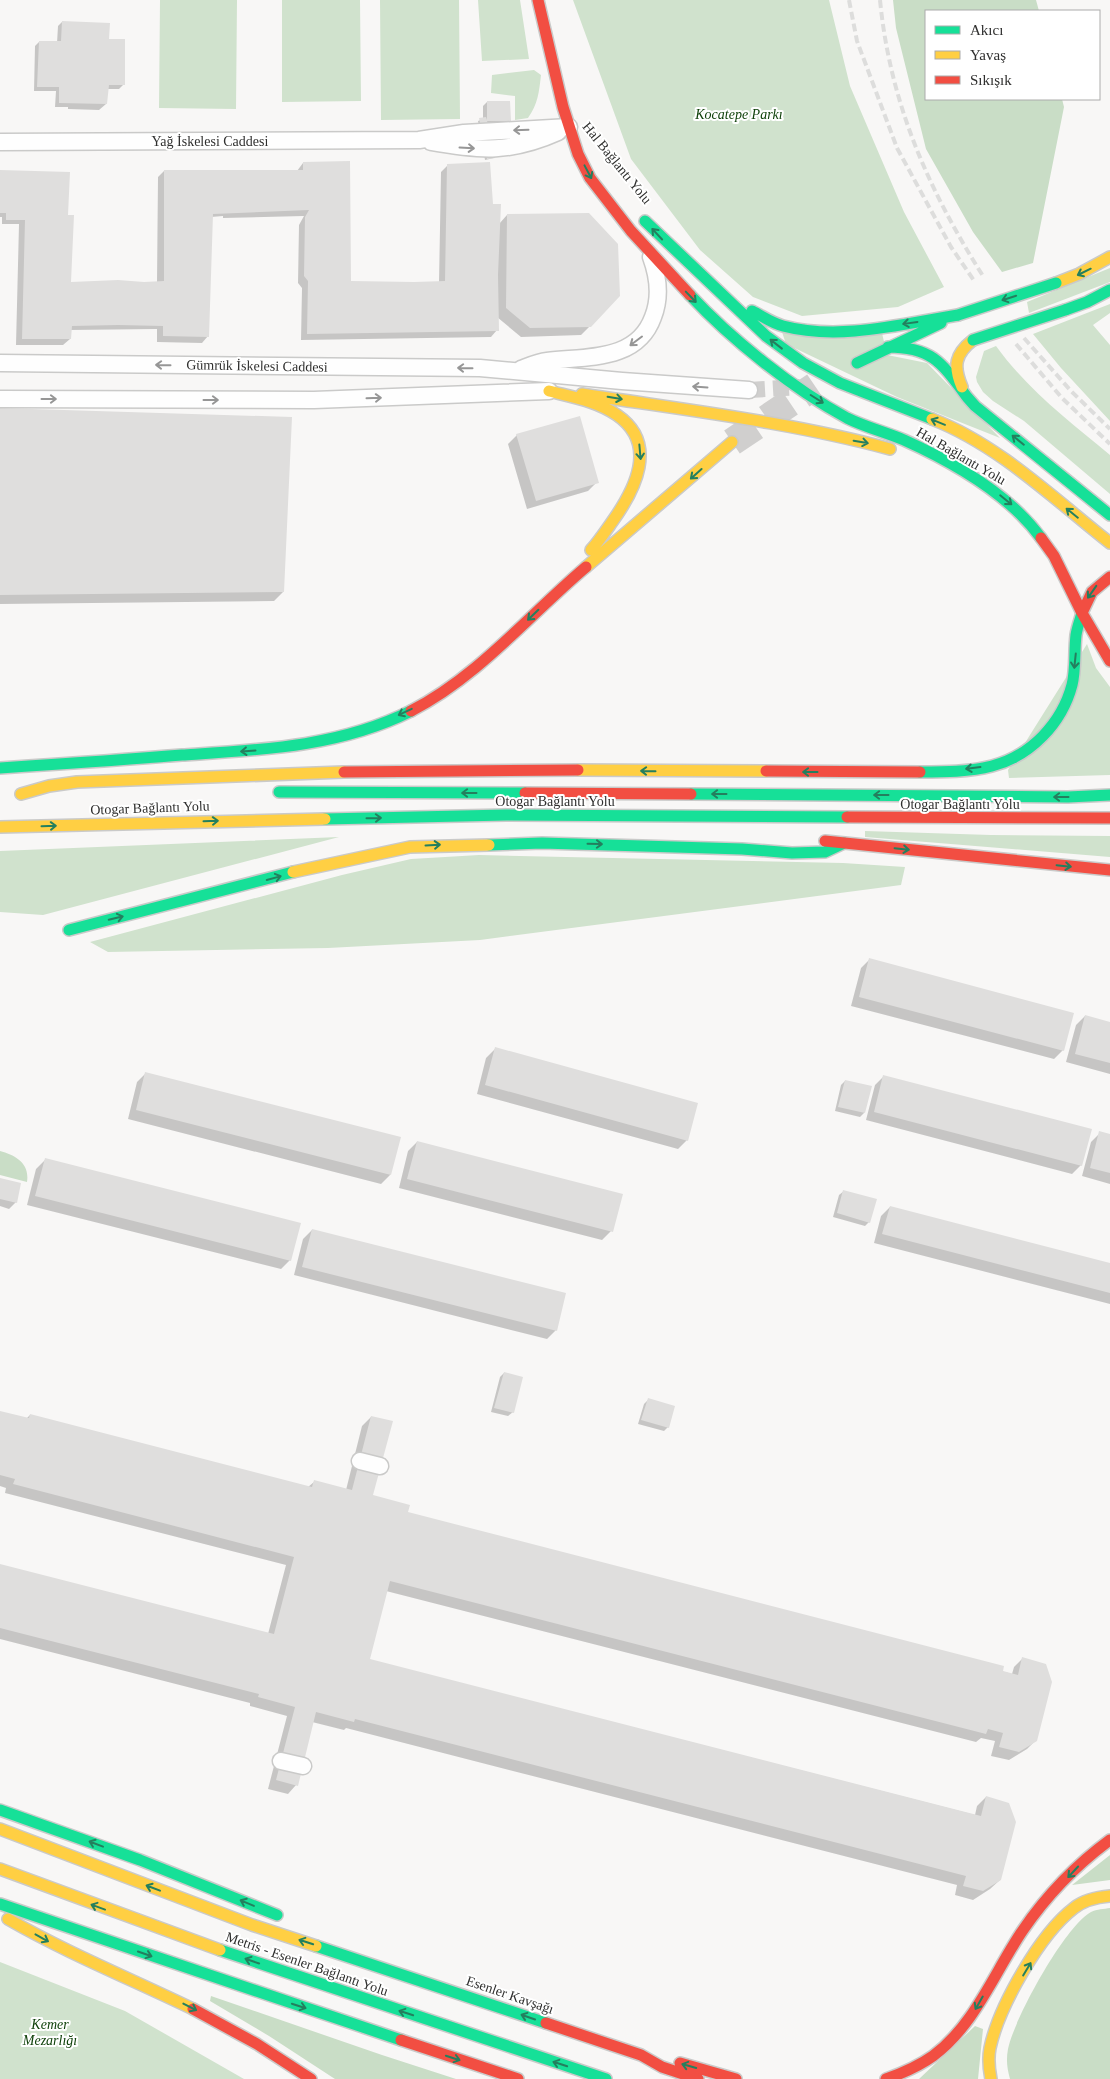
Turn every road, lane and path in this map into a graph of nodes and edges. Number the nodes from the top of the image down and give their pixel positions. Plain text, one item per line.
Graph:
1 (538, 0) edge
2 (569, 127) junction
3 (0, 142) edge
4 (587, 147) dead end
5 (638, 213) dead end
6 (648, 248) junction
7 (1110, 257) edge
8 (1110, 290) edge
9 (724, 298) junction
10 (958, 315) junction
11 (888, 347) junction
12 (0, 363) edge
13 (857, 363) dead end
14 (514, 371) junction
15 (549, 390) junction
16 (749, 390) tunnel mouth
17 (967, 397) junction
18 (0, 399) edge
19 (732, 442) tunnel mouth
20 (959, 470) junction
21 (1110, 515) edge
22 (1110, 543) edge
23 (1110, 577) edge
24 (555, 593) junction
25 (1082, 613) junction
26 (1110, 660) edge
27 (0, 768) edge
28 (271, 792) dead end
29 (98, 793) dead end
30 (7, 794) dead end
31 (21, 794) junction
32 (1110, 795) edge
33 (506, 815) junction
34 (1110, 818) edge
35 (0, 827) edge
36 (553, 827) dead end
37 (726, 837) dead end
38 (762, 839) dead end
39 (812, 840) dead end
40 (844, 843) junction
41 (1110, 870) edge
42 (69, 930) dead end
43 (360, 1461) dead end
44 (380, 1466) dead end
45 (281, 1761) dead end
46 (303, 1766) dead end
47 (0, 1810) edge
48 (0, 1829) edge
49 (1110, 1840) edge
50 (0, 1869) edge
51 (1110, 1896) edge
52 (0, 1904) edge
53 (0, 1914) edge
54 (290, 1920) dead end
55 (322, 1936) dead end
56 (369, 1963) junction
57 (641, 2056) junction
58 (312, 2079) edge
59 (518, 2079) edge
60 (606, 2079) edge
61 (698, 2079) edge
62 (736, 2079) edge
63 (886, 2079) edge
64 (991, 2079) edge

1 - 2 main road
2 - 3 street, Yağ İskelesi Caddesi
2 - 4 main road, Hal Bağlantı Yolu
2 -> 6 main road, Hal Bağlantı Yolu
9 -> 5 main road, Hal Bağlantı Yolu
6 -> 14 street
6 -> 20 main road, Hal Bağlantı Yolu
7 -> 10 main road, bridge
8 - 17 main road, bridge
10 -> 9 main road
22 -> 9 main road, Hal Bağlantı Yolu
10 - 11 main road
11 - 13 main road
11 - 17 main road
14 -> 12 street, Gümrük İskelesi Caddesi
16 -> 14 street, Gümrük İskelesi Caddesi
18 -> 15 street
15 -> 20 main road
15 -> 24 main road
21 -> 17 main road
19 -> 24 main road
20 -> 25 main road, Hal Bağlantı Yolu
23 -> 25 main road
24 -> 27 main road
25 - 26 main road, Hal Bağlantı Yolu
25 -> 31 main road
32 -> 28 main road, Otogar Bağlantı Yolu
29 - 31 main road, Otogar Bağlantı Yolu
30 - 31 main road, Otogar Bağlantı Yolu
33 - 34 main road, Otogar Bağlantı Yolu
35 -> 33 main road, Otogar Bağlantı Yolu
33 - 36 main road
37 - 38 main road
39 - 40 main road
40 -> 41 main road
42 -> 40 main road
43 - 44 street
45 - 46 street
54 -> 47 main road
56 -> 48 main road, Metris - Esenler Bağlantı Yolu
49 -> 63 main road
60 -> 50 main road, Metris - Esenler Bağlantı Yolu
64 -> 51 main road
52 -> 59 main road
53 -> 58 main road
55 - 56 main road
57 -> 56 main road, Esenler Kavşağı
57 - 61 main road
62 -> 57 main road

